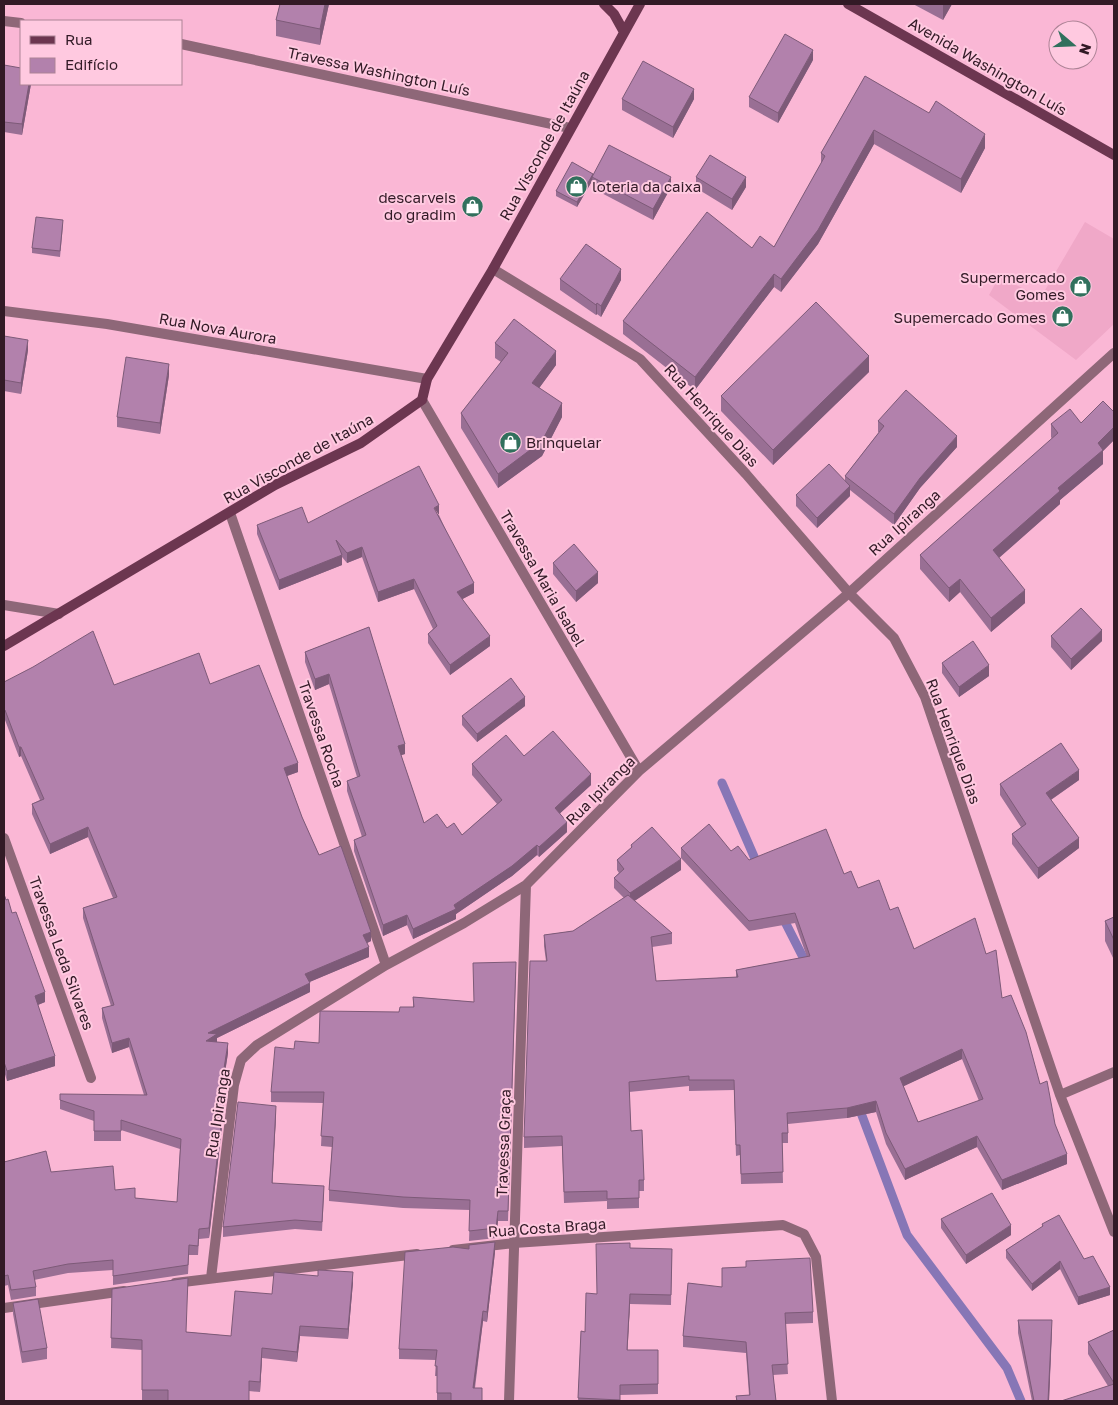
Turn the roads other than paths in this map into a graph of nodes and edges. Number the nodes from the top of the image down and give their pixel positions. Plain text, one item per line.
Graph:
1 (604, 4) edge
2 (640, 4) edge
3 (848, 4) edge
4 (4, 21) edge
5 (20, 23) edge
6 (624, 32) junction
7 (182, 44) edge
8 (570, 128) junction
9 (1114, 155) edge
10 (493, 269) junction
11 (4, 311) edge
12 (1114, 353) edge
13 (427, 379) junction
14 (422, 400) junction
15 (230, 514) junction
16 (849, 592) junction
17 (4, 605) edge
18 (59, 614) junction
19 (4, 646) edge
20 (639, 771) junction
21 (4, 838) edge
22 (526, 885) junction
23 (386, 965) junction
24 (1114, 1072) edge
25 (91, 1078) dead end
26 (1060, 1095) junction
27 (1114, 1232) edge
28 (514, 1243) junction
29 (446, 1251) edge
30 (426, 1253) edge
31 (211, 1278) junction
32 (161, 1285) edge
33 (132, 1290) edge
34 (4, 1308) edge
35 (509, 1401) edge
36 (832, 1401) edge

1 - 6 main road
2 - 6 main road, Rua Visconde de Itaúna
3 - 9 main road, Avenida Washington Luís
4 - 5 street
6 - 8 main road, Rua Visconde de Itaúna
7 - 8 street, Travessa Washington Luís
8 - 10 main road, Rua Visconde de Itaúna
10 - 13 main road, Rua Visconde de Itaúna
10 - 16 street, Rua Henrique Dias
11 - 13 street, Rua Nova Aurora
12 - 16 street, Rua Ipiranga
13 - 14 main road, Rua Visconde de Itaúna
14 - 15 main road, Rua Visconde de Itaúna
14 - 20 street, Travessa Maria Isabel
15 - 18 main road, Rua Visconde de Itaúna
15 - 23 street, Travessa Rocha
16 - 20 street, Rua Ipiranga
16 - 26 street, Rua Henrique Dias
17 - 18 street
18 - 19 main road, Rua Visconde de Itaúna
20 - 22 street, Rua Ipiranga
21 - 25 street, Travessa Leda Silvares
22 - 23 street, Rua Ipiranga
22 - 28 street, Travessa Graça
23 - 31 street, Rua Ipiranga
24 - 26 street
26 - 27 street, Rua Henrique Dias
28 - 29 street, Rua Costa Braga
28 - 35 street, Travessa Graça
28 - 36 street, Rua Costa Braga
30 - 31 street
31 - 32 street
33 - 34 street

